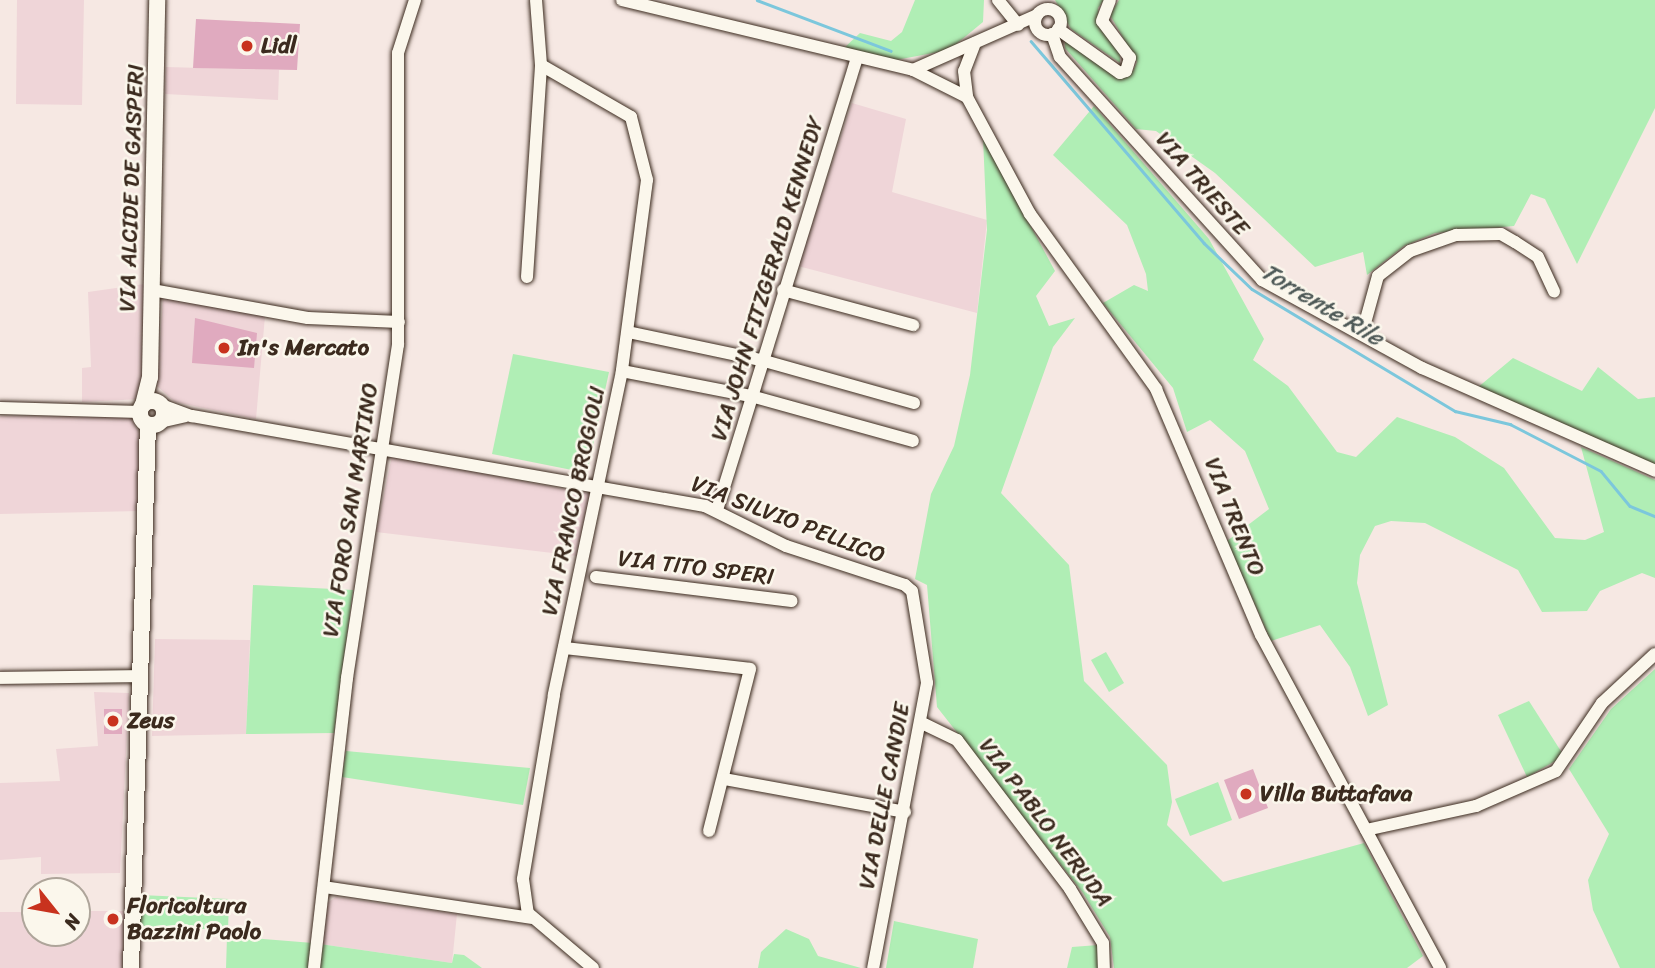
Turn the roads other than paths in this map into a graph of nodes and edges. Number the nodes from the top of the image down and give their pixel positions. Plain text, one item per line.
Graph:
1 (157, 0) edge
2 (415, 0) edge
3 (536, 0) edge
4 (622, 0) edge
5 (1110, 0) edge
6 (998, 2) edge
7 (1040, 13) edge
8 (1012, 23) junction
9 (1055, 32) junction
10 (990, 33) junction
11 (975, 43) junction
12 (946, 59) junction
13 (856, 60) junction
14 (541, 65) junction
15 (913, 70) junction
16 (963, 75) junction
17 (945, 83) junction
18 (967, 97) junction
19 (527, 277) dead end
20 (152, 290) junction
21 (783, 290) junction
22 (1553, 292) dead end
23 (400, 322) junction
24 (913, 325) dead end
25 (628, 332) junction
26 (1362, 334) junction
27 (761, 360) junction
28 (622, 371) junction
29 (751, 396) junction
30 (914, 404) dead end
31 (0, 408) edge
32 (151, 412) junction
33 (913, 441) dead end
34 (381, 446) junction
35 (1655, 471) edge
36 (601, 483) junction
37 (717, 510) junction
38 (587, 576) junction
39 (912, 591) joint
40 (792, 601) dead end
41 (564, 648) junction
42 (1655, 653) edge
43 (139, 676) junction
44 (0, 678) edge
45 (924, 724) junction
46 (724, 779) junction
47 (905, 812) junction
48 (1366, 830) junction
49 (709, 831) dead end
50 (324, 887) junction
51 (532, 918) junction
52 (131, 968) edge
53 (314, 968) edge
54 (593, 968) edge
55 (873, 968) edge
56 (1104, 968) edge
57 (1440, 968) edge

1 - 20 main road, VIA ALCIDE DE GASPERI
2 - 23 street, VIA FORO SAN MARTINO
3 - 14 street
4 - 13 street, VIA TRENTO
5 - 9 street
6 - 8 street
6 - 10 street
7 - 8 street
7 - 9 street
7 - 9 street
8 - 10 street, VIA TRENTO
9 - 26 street, VIA TRIESTE
10 - 11 street, VIA TRENTO
11 - 12 street, VIA TRENTO
11 - 16 street, VIA TRENTO
12 - 15 street, VIA TRENTO
12 - 16 street
12 - 17 street
13 - 15 street, VIA TRENTO
13 - 21 street, VIA JOHN FITZGERALD KENNEDY
14 - 19 street
14 - 25 street, VIA FRANCO BROGIOLI
15 - 17 street, VIA TRENTO
16 - 17 street
16 - 18 street, VIA TRENTO
17 - 18 street, VIA TRENTO
18 - 48 street, VIA TRENTO
20 - 23 street
20 - 32 main road, VIA ALCIDE DE GASPERI
21 - 24 street
21 - 27 street, VIA JOHN FITZGERALD KENNEDY
22 - 26 street
23 - 34 street, VIA FORO SAN MARTINO
25 - 27 street
25 - 28 street, VIA FRANCO BROGIOLI
26 - 35 street, VIA TRIESTE
27 - 29 street, VIA JOHN FITZGERALD KENNEDY
27 - 30 street
28 - 29 street
28 - 36 street, VIA FRANCO BROGIOLI
29 - 33 street
29 - 37 street, VIA JOHN FITZGERALD KENNEDY
31 - 32 street, VIA SILVIO PELLICO
32 - 34 street, VIA SILVIO PELLICO
32 - 43 main road, VIA ALCIDE DE GASPERI
34 - 36 street, VIA SILVIO PELLICO
34 - 50 street, VIA FORO SAN MARTINO
36 - 37 street, VIA SILVIO PELLICO
36 - 38 street, VIA FRANCO BROGIOLI
37 - 39 street, VIA SILVIO PELLICO
38 - 40 street, VIA TITO SPERI
38 - 41 street, VIA FRANCO BROGIOLI
39 - 45 street, VIA DELLE CANDIE
41 - 46 street
41 - 51 street, VIA FRANCO BROGIOLI
42 - 48 street
43 - 44 street
43 - 52 main road, VIA ALCIDE DE GASPERI
45 - 47 street, VIA DELLE CANDIE
45 - 56 street, VIA PABLO NERUDA
46 - 47 street
46 - 49 street
47 - 55 street, VIA DELLE CANDIE
48 - 57 street, VIA TRENTO
50 - 51 street
50 - 53 street, VIA FORO SAN MARTINO
51 - 54 street

